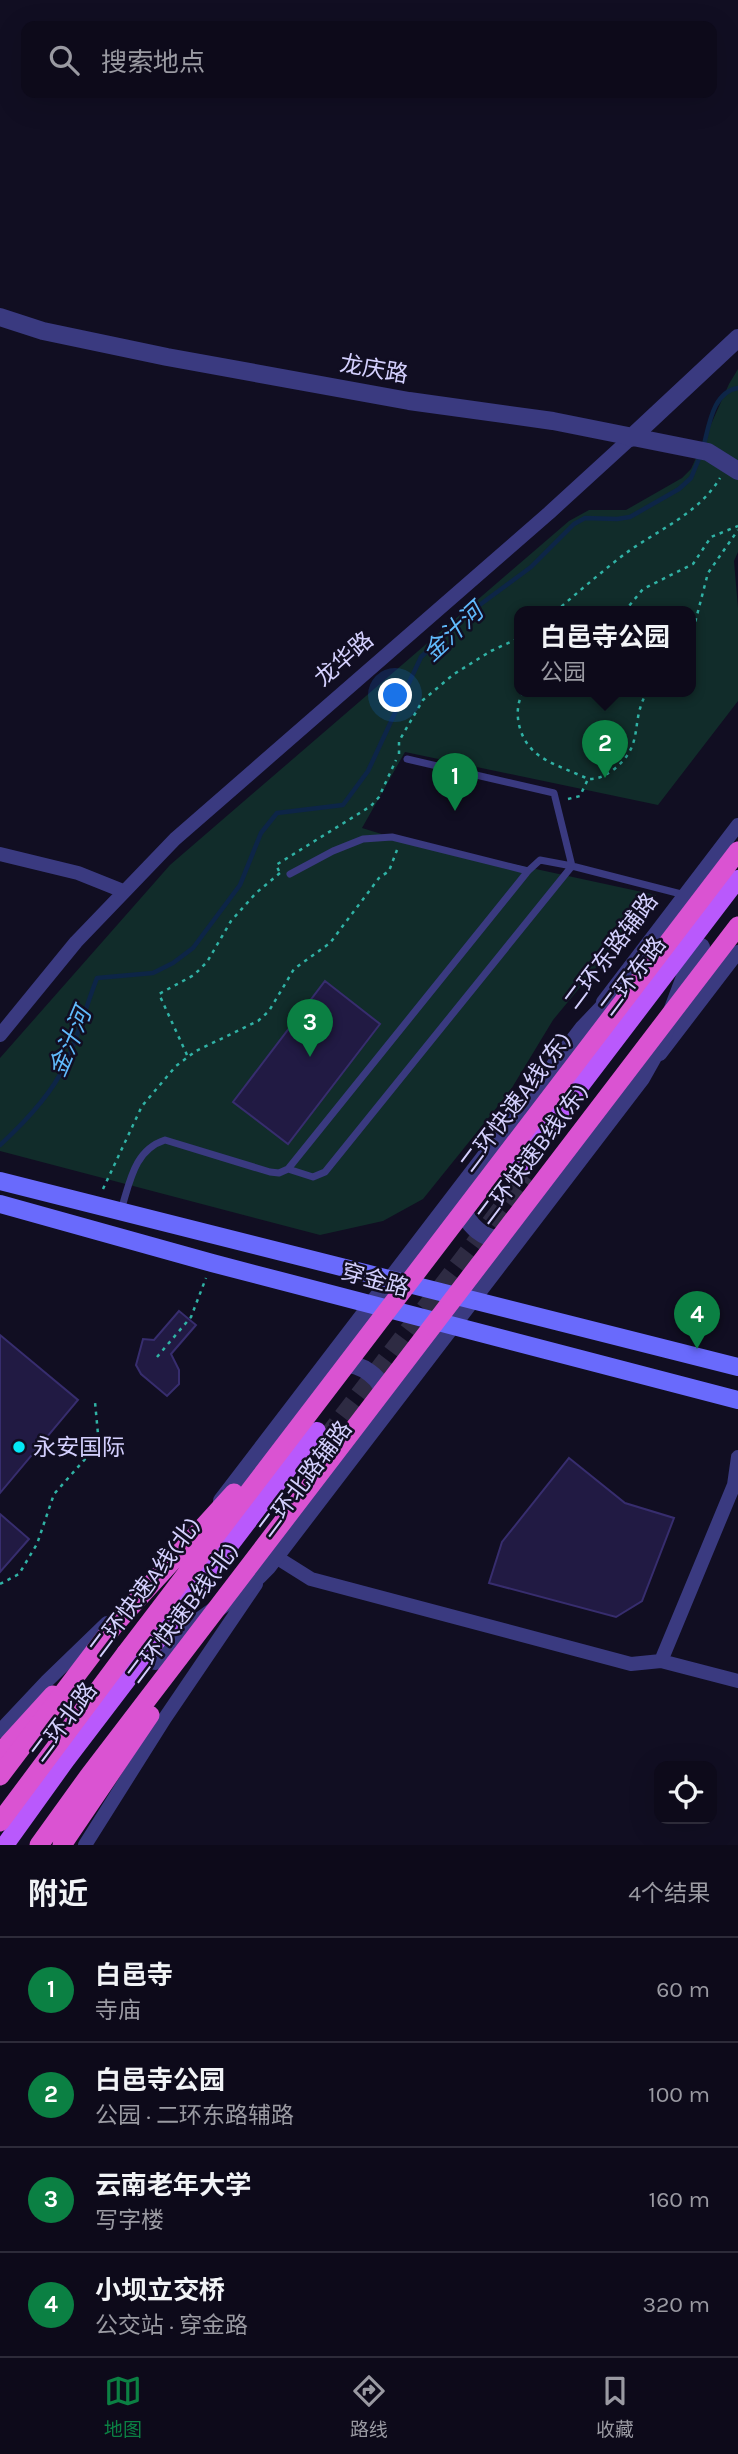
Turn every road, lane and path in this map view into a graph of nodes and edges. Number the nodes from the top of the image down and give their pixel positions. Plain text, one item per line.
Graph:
1 (0, 317) edge
2 (738, 338) edge
3 (631, 438) junction
4 (733, 468) edge
5 (738, 528) edge
6 (562, 606) edge
7 (629, 606) edge
8 (696, 619) edge
9 (514, 640) edge
10 (521, 697) edge
11 (644, 697) edge
12 (407, 759) dead end
13 (588, 779) junction
14 (556, 803) junction
15 (738, 825) edge
16 (400, 839) junction
17 (738, 851) edge
18 (0, 854) edge
19 (572, 866) junction
20 (528, 870) junction
21 (280, 873) junction
22 (290, 874) joint
23 (738, 879) edge
24 (123, 891) junction
25 (685, 895) junction
26 (738, 898) edge
27 (738, 926) edge
28 (696, 944) junction
29 (738, 952) edge
30 (0, 1035) edge
31 (573, 1041) junction
32 (188, 1056) junction
33 (634, 1089) junction
34 (288, 1169) junction
35 (521, 1172) tunnel mouth
36 (468, 1178) junction
37 (0, 1181) edge
38 (0, 1204) edge
39 (97, 1205) junction
40 (121, 1211) junction
41 (529, 1226) junction
42 (212, 1263) junction
43 (391, 1279) junction
44 (472, 1300) junction
45 (372, 1305) junction
46 (453, 1326) junction
47 (157, 1357) dead end
48 (738, 1367) edge
49 (326, 1378) junction
50 (738, 1400) edge
51 (95, 1402) dead end
52 (373, 1417) junction
53 (321, 1434) tunnel mouth
54 (738, 1457) edge
55 (216, 1508) junction
56 (267, 1556) junction
57 (0, 1584) edge
58 (105, 1637) junction
59 (151, 1657) junction
60 (662, 1661) junction
61 (738, 1681) edge
62 (0, 1731) edge
63 (0, 1753) edge
64 (0, 1776) edge
65 (0, 1822) edge
66 (5, 1845) edge
67 (19, 1845) edge
68 (39, 1845) edge
69 (62, 1845) edge
70 (85, 1845) edge

1 - 3 street, 龙庆路
2 - 3 street, 龙华路
3 - 4 street, 龙庆路
3 - 24 street, 龙华路
4 - 6 path
5 - 7 path
5 - 8 path
9 - 21 path
10 - 13 path
11 - 13 path
12 - 14 lane
13 - 14 path
14 - 19 lane
15 - 25 street, 二环东路辅路
16 - 20 lane
16 - 22 lane
16 - 32 path
17 - 49 highway, 二环快速A线(东), bridge
18 - 24 street
19 - 20 lane
19 - 25 lane
19 - 34 lane
20 - 34 lane
21 - 22 path
21 - 32 path
23 - 28 main road, 二环东路
24 - 30 street, 龙华路
25 - 31 street, 二环东路辅路
26 - 28 main road, 二环东路
27 - 52 highway, 二环快速B线(东), bridge
28 - 31 street
28 - 33 street
28 - 35 main road, 二环东路
29 - 33 street
31 - 36 street, 二环东路辅路
32 - 39 path
33 - 41 street
34 - 40 lane
36 - 41 street
36 - 43 street, 二环东路辅路
37 - 39 main road, 穿金路
38 - 42 main road, 穿金路
39 - 40 main road, 穿金路
40 - 43 main road, 穿金路
41 - 44 street
42 - 45 main road, 穿金路
42 - 47 path
43 - 44 main road, 穿金路
43 - 45 street, 二环东路辅路
44 - 46 street
44 - 48 main road, 穿金路
45 - 46 main road, 穿金路
45 - 49 street, 二环东路辅路
46 - 50 main road, 穿金路
46 - 52 street
49 - 52 street
49 - 55 street
49 - 58 highway, bridge
49 - 65 highway, 二环快速A线(北), bridge
51 - 57 path
52 - 56 highway, 二环快速B线(北), bridge
53 - 59 main road, 二环北路
54 - 60 street
55 - 59 street
55 - 62 street
56 - 59 street
56 - 60 street
56 - 68 highway, 二环快速B线(北), bridge
56 - 69 highway, bridge
56 - 70 street, 二环北路辅路
58 - 63 highway, bridge
58 - 64 highway, bridge
59 - 66 main road, 二环北路
59 - 67 main road, 二环北路
60 - 61 street

